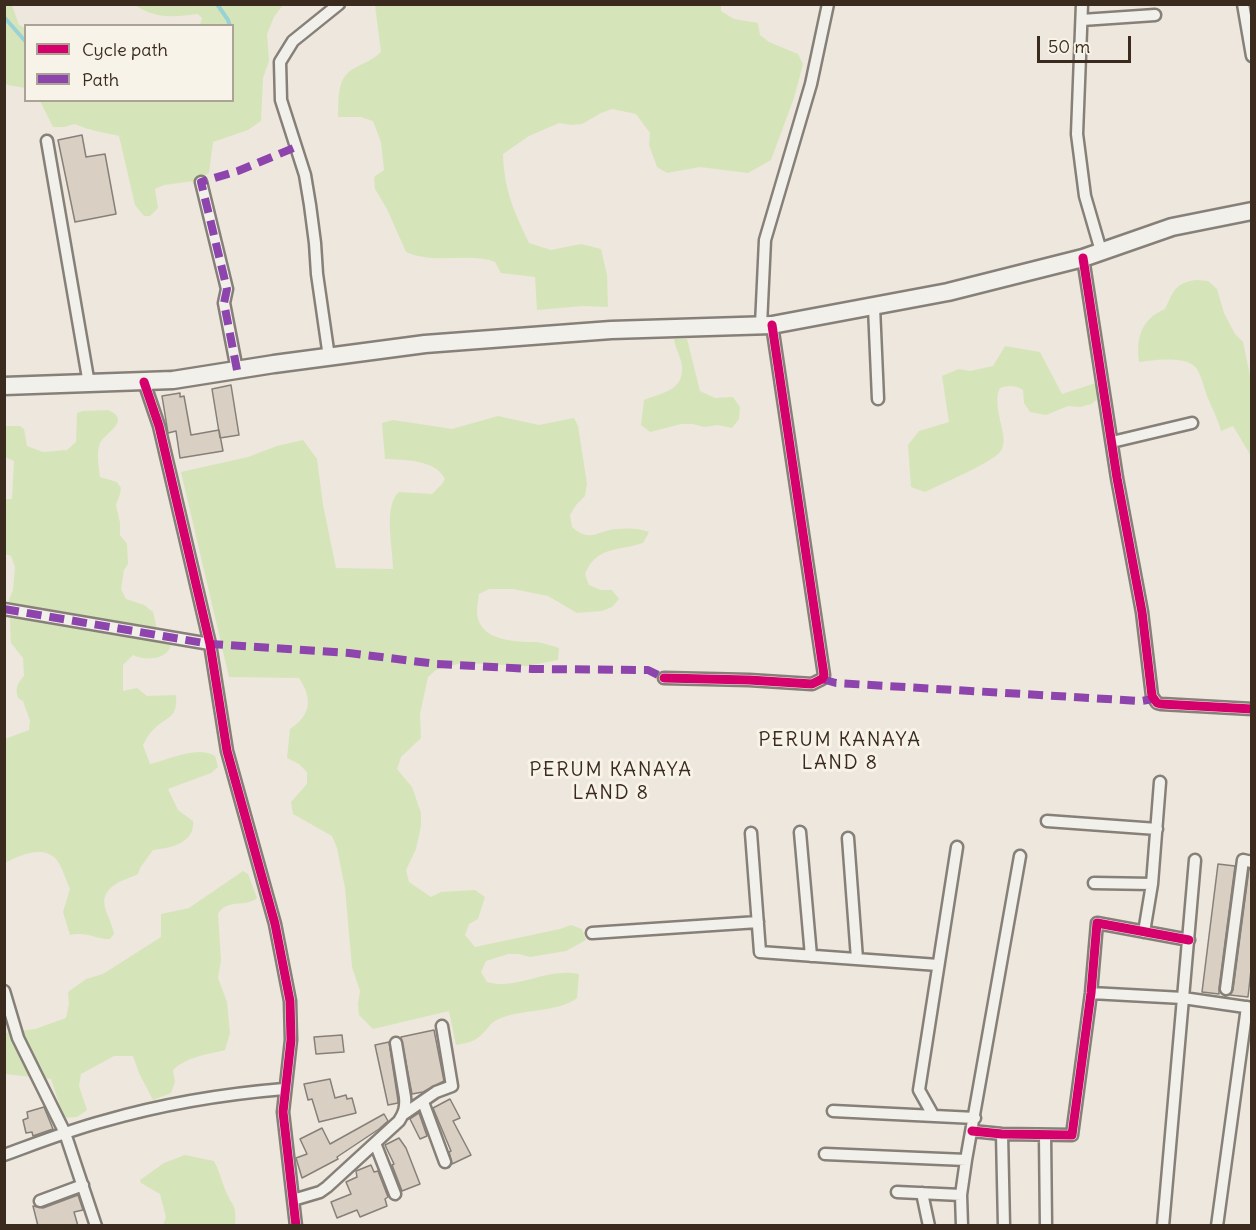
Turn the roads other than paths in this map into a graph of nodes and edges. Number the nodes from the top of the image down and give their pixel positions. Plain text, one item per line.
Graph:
1 (339, 4) edge
2 (828, 4) edge
3 (1082, 4) edge
4 (1243, 4) edge
5 (1155, 15) dead end
6 (1082, 20) junction
7 (1251, 56) edge
8 (47, 141) dead end
9 (201, 182) dead end
10 (1251, 211) edge
11 (1101, 251) junction
12 (1083, 258) junction
13 (874, 307) junction
14 (766, 325) junction
15 (329, 357) junction
16 (237, 370) junction
17 (144, 382) junction
18 (89, 384) junction
19 (4, 387) edge
20 (878, 399) dead end
21 (1191, 423) dead end
22 (1112, 442) junction
23 (4, 609) edge
24 (210, 644) junction
25 (664, 678) dead end
26 (1251, 709) edge
27 (1161, 782) dead end
28 (1047, 821) dead end
29 (1157, 829) junction
30 (751, 832) dead end
31 (800, 832) dead end
32 (848, 838) dead end
33 (957, 847) dead end
34 (1020, 856) dead end
35 (1195, 860) dead end
36 (1251, 862) edge
37 (1094, 883) dead end
38 (1152, 884) junction
39 (758, 922) junction
40 (1143, 932) junction
41 (592, 933) dead end
42 (1189, 940) junction
43 (811, 956) junction
44 (857, 959) junction
45 (938, 965) junction
46 (1226, 990) dead end
47 (4, 991) edge
48 (1091, 993) junction
49 (1183, 998) junction
50 (1249, 1008) edge
51 (442, 1026) dead end
52 (396, 1043) dead end
53 (284, 1089) junction
54 (423, 1102) junction
55 (833, 1111) dead end
56 (404, 1114) junction
57 (933, 1115) junction
58 (975, 1118) junction
59 (972, 1131) junction
60 (65, 1133) junction
61 (1002, 1134) junction
62 (1045, 1135) junction
63 (375, 1143) junction
64 (825, 1154) dead end
65 (4, 1155) edge
66 (966, 1160) junction
67 (445, 1162) dead end
68 (83, 1185) junction
69 (897, 1192) dead end
70 (922, 1193) junction
71 (395, 1194) dead end
72 (961, 1196) junction
73 (293, 1200) junction
74 (40, 1201) dead end
75 (96, 1226) edge
76 (296, 1226) edge
77 (929, 1226) edge
78 (962, 1226) edge
79 (1004, 1226) edge
80 (1046, 1226) edge
81 (1163, 1226) edge
82 (1217, 1226) edge

1 - 15 street
2 - 14 street
3 - 6 street
4 - 7 street
5 - 6 street
6 - 11 street
8 - 18 street
9 - 16 street
10 - 11 main road
11 - 12 main road
12 - 13 main road
12 - 22 street
13 - 14 main road
13 - 20 street
14 - 15 main road
14 - 25 street
15 - 16 main road
16 - 17 main road
17 - 18 main road
17 - 24 street
18 - 19 main road
21 - 22 street
22 - 26 street
23 - 24 street
24 - 53 street
27 - 29 street
28 - 29 street
29 - 38 street
30 - 39 street
31 - 43 street
32 - 44 street
33 - 45 street
34 - 58 street
35 - 42 street
36 - 46 street
37 - 38 street
38 - 40 street
39 - 41 street
39 - 43 street
40 - 42 street
40 - 48 street
42 - 49 street
43 - 44 street
44 - 45 street
45 - 57 street
47 - 60 street
48 - 49 street
48 - 62 street
49 - 50 street
49 - 81 street
50 - 82 street
51 - 54 street
52 - 56 street
53 - 60 street
53 - 73 street
54 - 56 street
54 - 67 street
55 - 57 street
56 - 63 street
57 - 58 street
58 - 59 street
59 - 61 street
59 - 66 street
60 - 65 street
60 - 68 street
61 - 62 street
61 - 79 street
62 - 80 street
63 - 71 street
63 - 73 street
64 - 66 street
66 - 72 street
68 - 74 street
68 - 75 street
69 - 70 street
70 - 72 street
70 - 77 street
72 - 78 street
73 - 76 street

